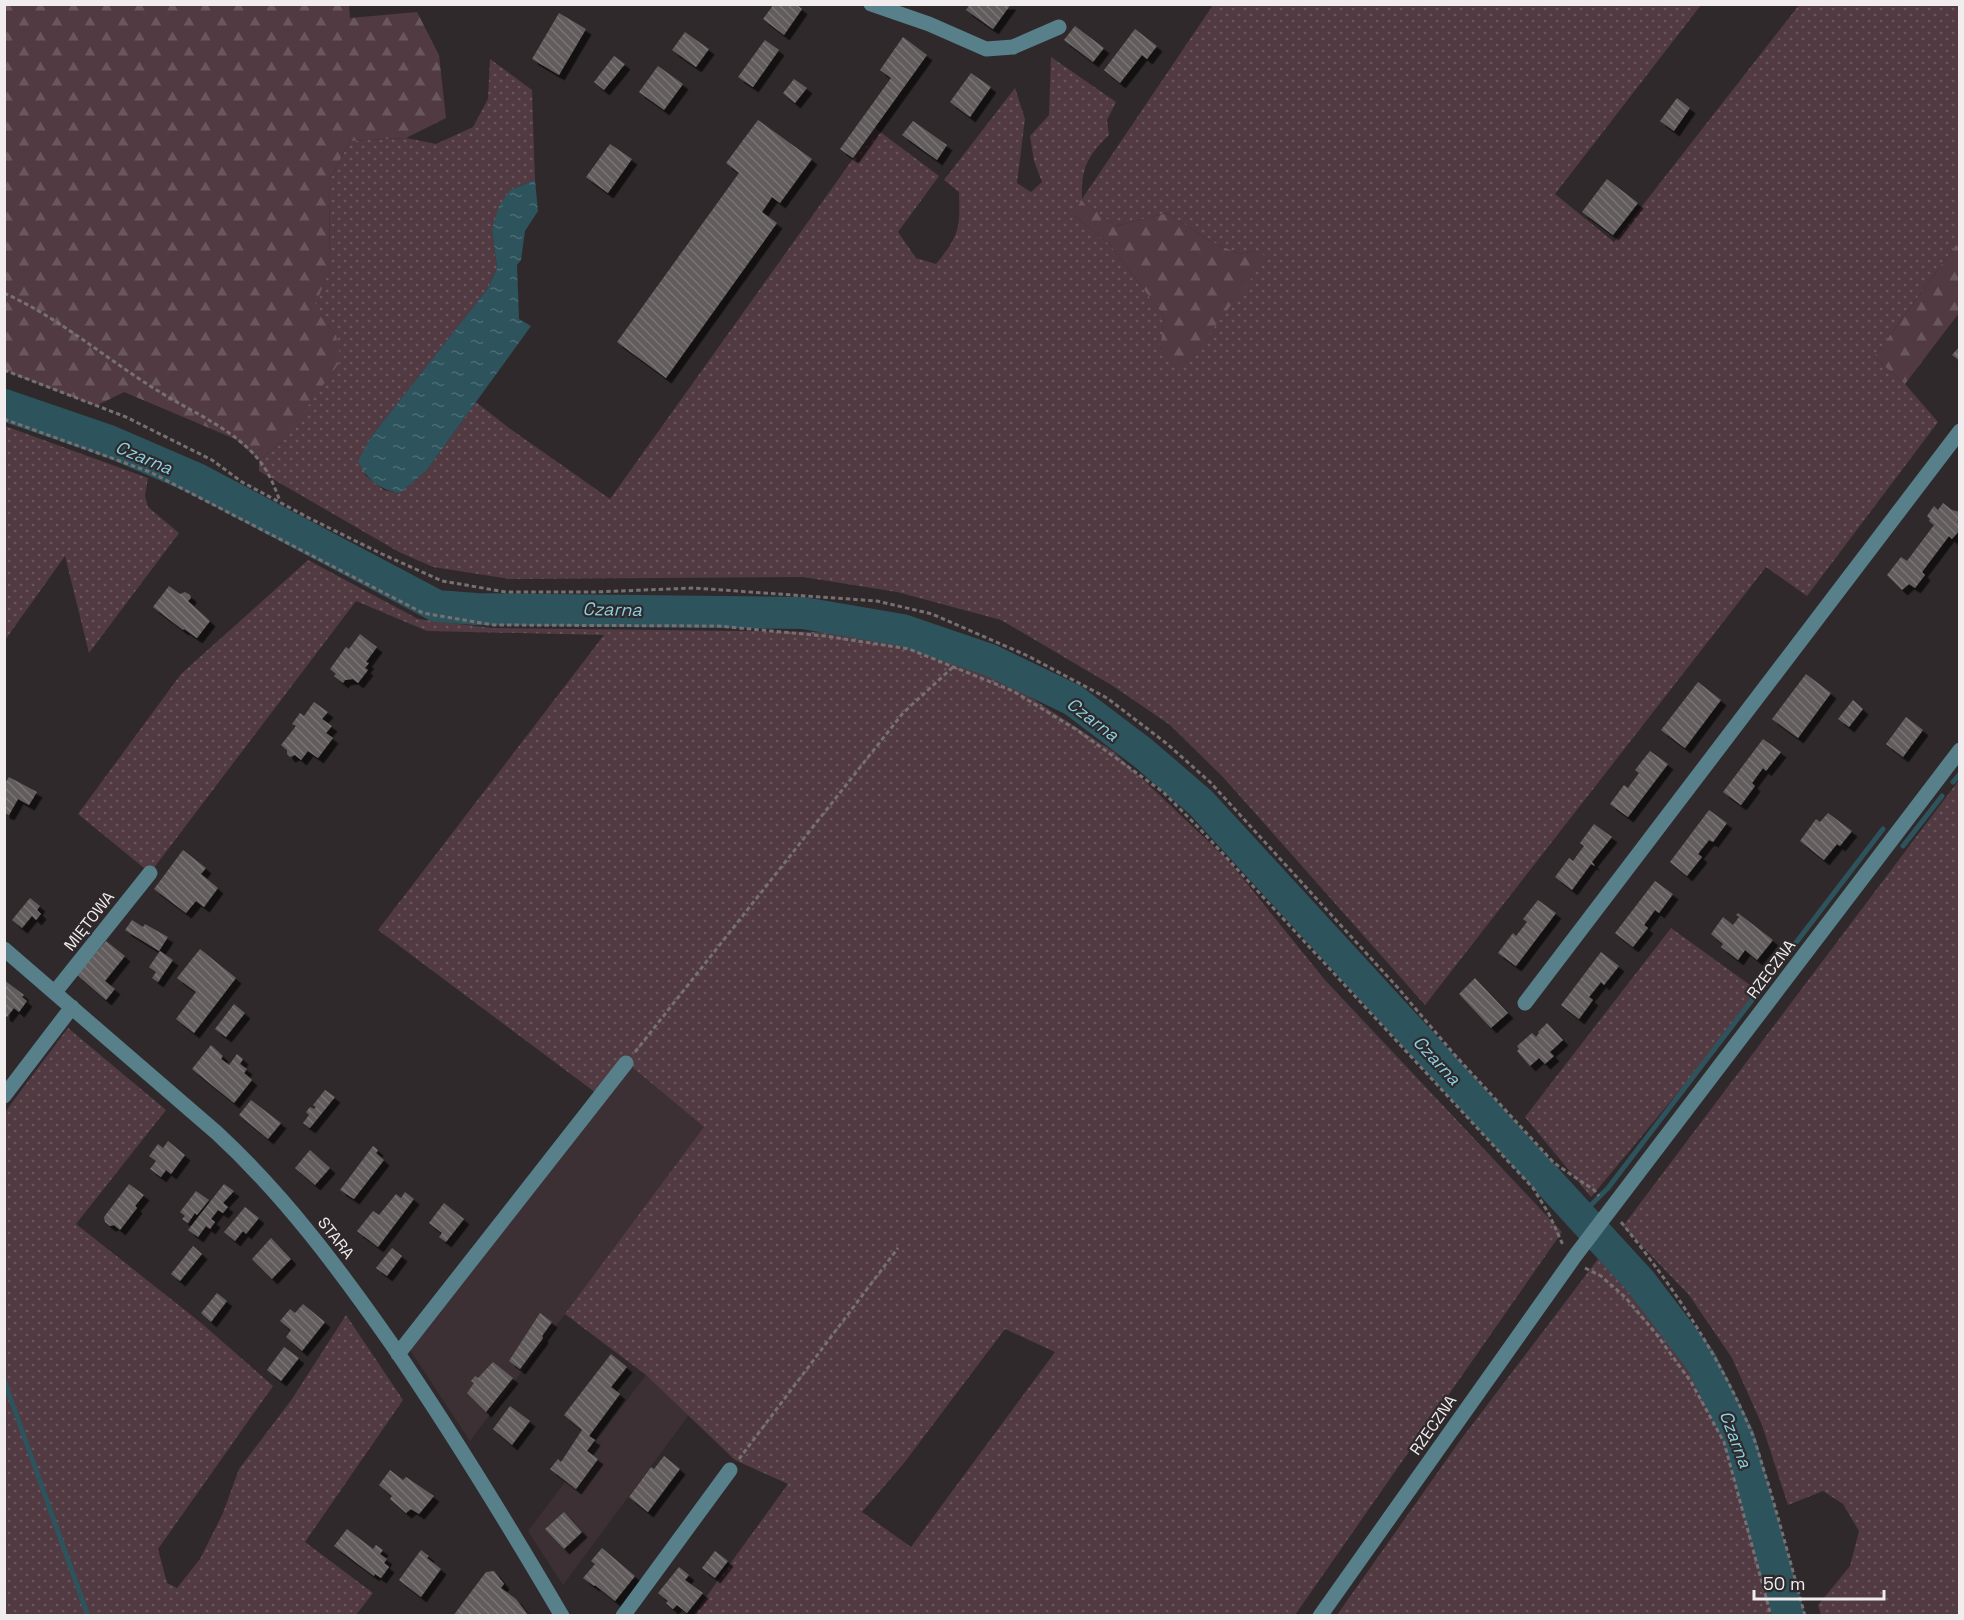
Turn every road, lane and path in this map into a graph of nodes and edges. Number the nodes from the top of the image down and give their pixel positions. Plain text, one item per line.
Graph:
1 (871, 4) edge
2 (1059, 27) dead end
3 (4, 293) edge
4 (4, 370) edge
5 (4, 419) edge
6 (1959, 431) edge
7 (280, 503) junction
8 (953, 667) junction
9 (1959, 750) edge
10 (150, 873) dead end
11 (4, 948) edge
12 (55, 992) junction
13 (1525, 1002) dead end
14 (72, 1007) junction
15 (626, 1063) joint
16 (4, 1096) edge
17 (1611, 1210) junction
18 (898, 1248) dead end
19 (1573, 1259) junction
20 (398, 1354) junction
21 (730, 1470) joint
22 (562, 1616) edge
23 (622, 1616) edge
24 (1320, 1616) edge
25 (1771, 1616) edge
26 (1805, 1616) edge

1 - 2 street
3 - 7 path
4 - 7 path
5 - 8 path
6 - 13 street
7 - 17 path
8 - 15 path
8 - 19 path
9 - 17 street, RZECZNA
10 - 12 street, MIĘTOWA
11 - 12 street, STARA
12 - 14 street, STARA
14 - 16 street
14 - 20 street, STARA
15 - 20 street
17 - 19 street, RZECZNA
17 - 26 path
18 - 21 path
19 - 24 street, RZECZNA
19 - 25 path
20 - 22 street, STARA
21 - 23 street

